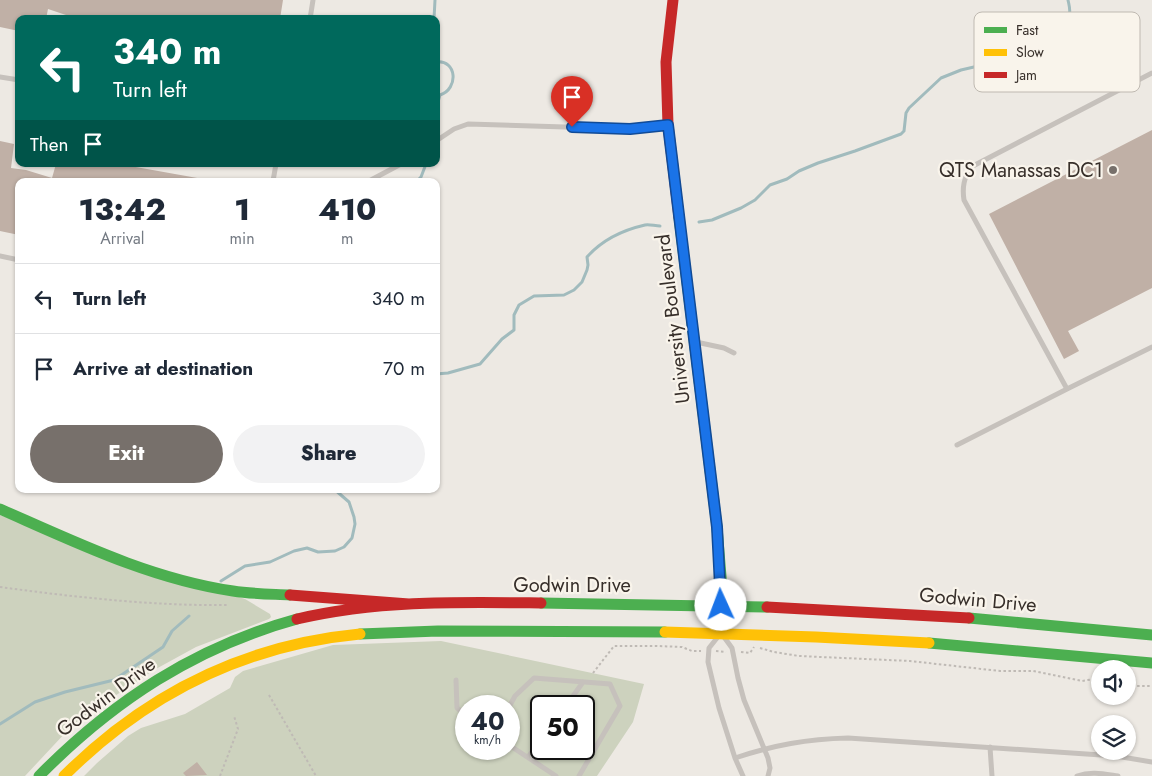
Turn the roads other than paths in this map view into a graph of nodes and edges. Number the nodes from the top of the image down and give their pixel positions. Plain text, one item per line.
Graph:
1 (313, 0) edge
2 (673, 0) edge
3 (311, 15) edge
4 (1152, 73) edge
5 (0, 77) edge
6 (15, 79) edge
7 (1140, 79) edge
8 (1115, 92) edge
9 (668, 125) junction
10 (440, 138) edge
11 (395, 167) edge
12 (375, 178) edge
13 (0, 256) edge
14 (15, 259) edge
15 (694, 342) junction
16 (1152, 347) edge
17 (734, 353) dead end
18 (1067, 389) junction
19 (957, 444) dead end
20 (0, 509) edge
21 (409, 604) junction
22 (721, 605) junction
23 (721, 633) junction
24 (1152, 635) edge
25 (1152, 663) edge
26 (456, 680) dead end
27 (583, 682) junction
28 (456, 695) edge
29 (516, 695) edge
30 (574, 695) edge
31 (990, 747) junction
32 (764, 748) junction
33 (520, 752) edge
34 (530, 755) edge
35 (528, 758) junction
36 (735, 758) junction
37 (1152, 762) edge
38 (39, 776) edge
39 (64, 776) edge
40 (556, 776) edge
41 (579, 776) edge
42 (743, 776) edge
43 (768, 776) edge
44 (992, 776) edge
45 (1077, 776) edge
46 (1118, 776) edge

1 - 3 lane
2 - 9 main road, University Boulevard
4 - 7 lane
5 - 6 lane
8 - 18 lane
9 - 10 lane
9 - 15 main road, University Boulevard
11 - 12 lane
13 - 14 lane
15 - 17 lane
15 - 22 main road, University Boulevard
16 - 18 lane
18 - 19 lane
20 - 21 main road
21 - 22 main road, Godwin Drive
21 - 38 main road, Godwin Drive
22 - 23 main road, University Boulevard
22 - 24 main road, Godwin Drive
23 - 25 main road, Godwin Drive
23 - 32 lane
23 - 36 lane
23 - 39 main road, Godwin Drive
26 - 28 lane
27 - 29 lane
27 - 30 lane
27 - 41 lane
31 - 32 lane
31 - 37 lane
31 - 44 lane
32 - 36 lane
32 - 43 lane
33 - 35 lane
34 - 35 lane
35 - 40 lane
36 - 42 lane
45 - 46 lane

